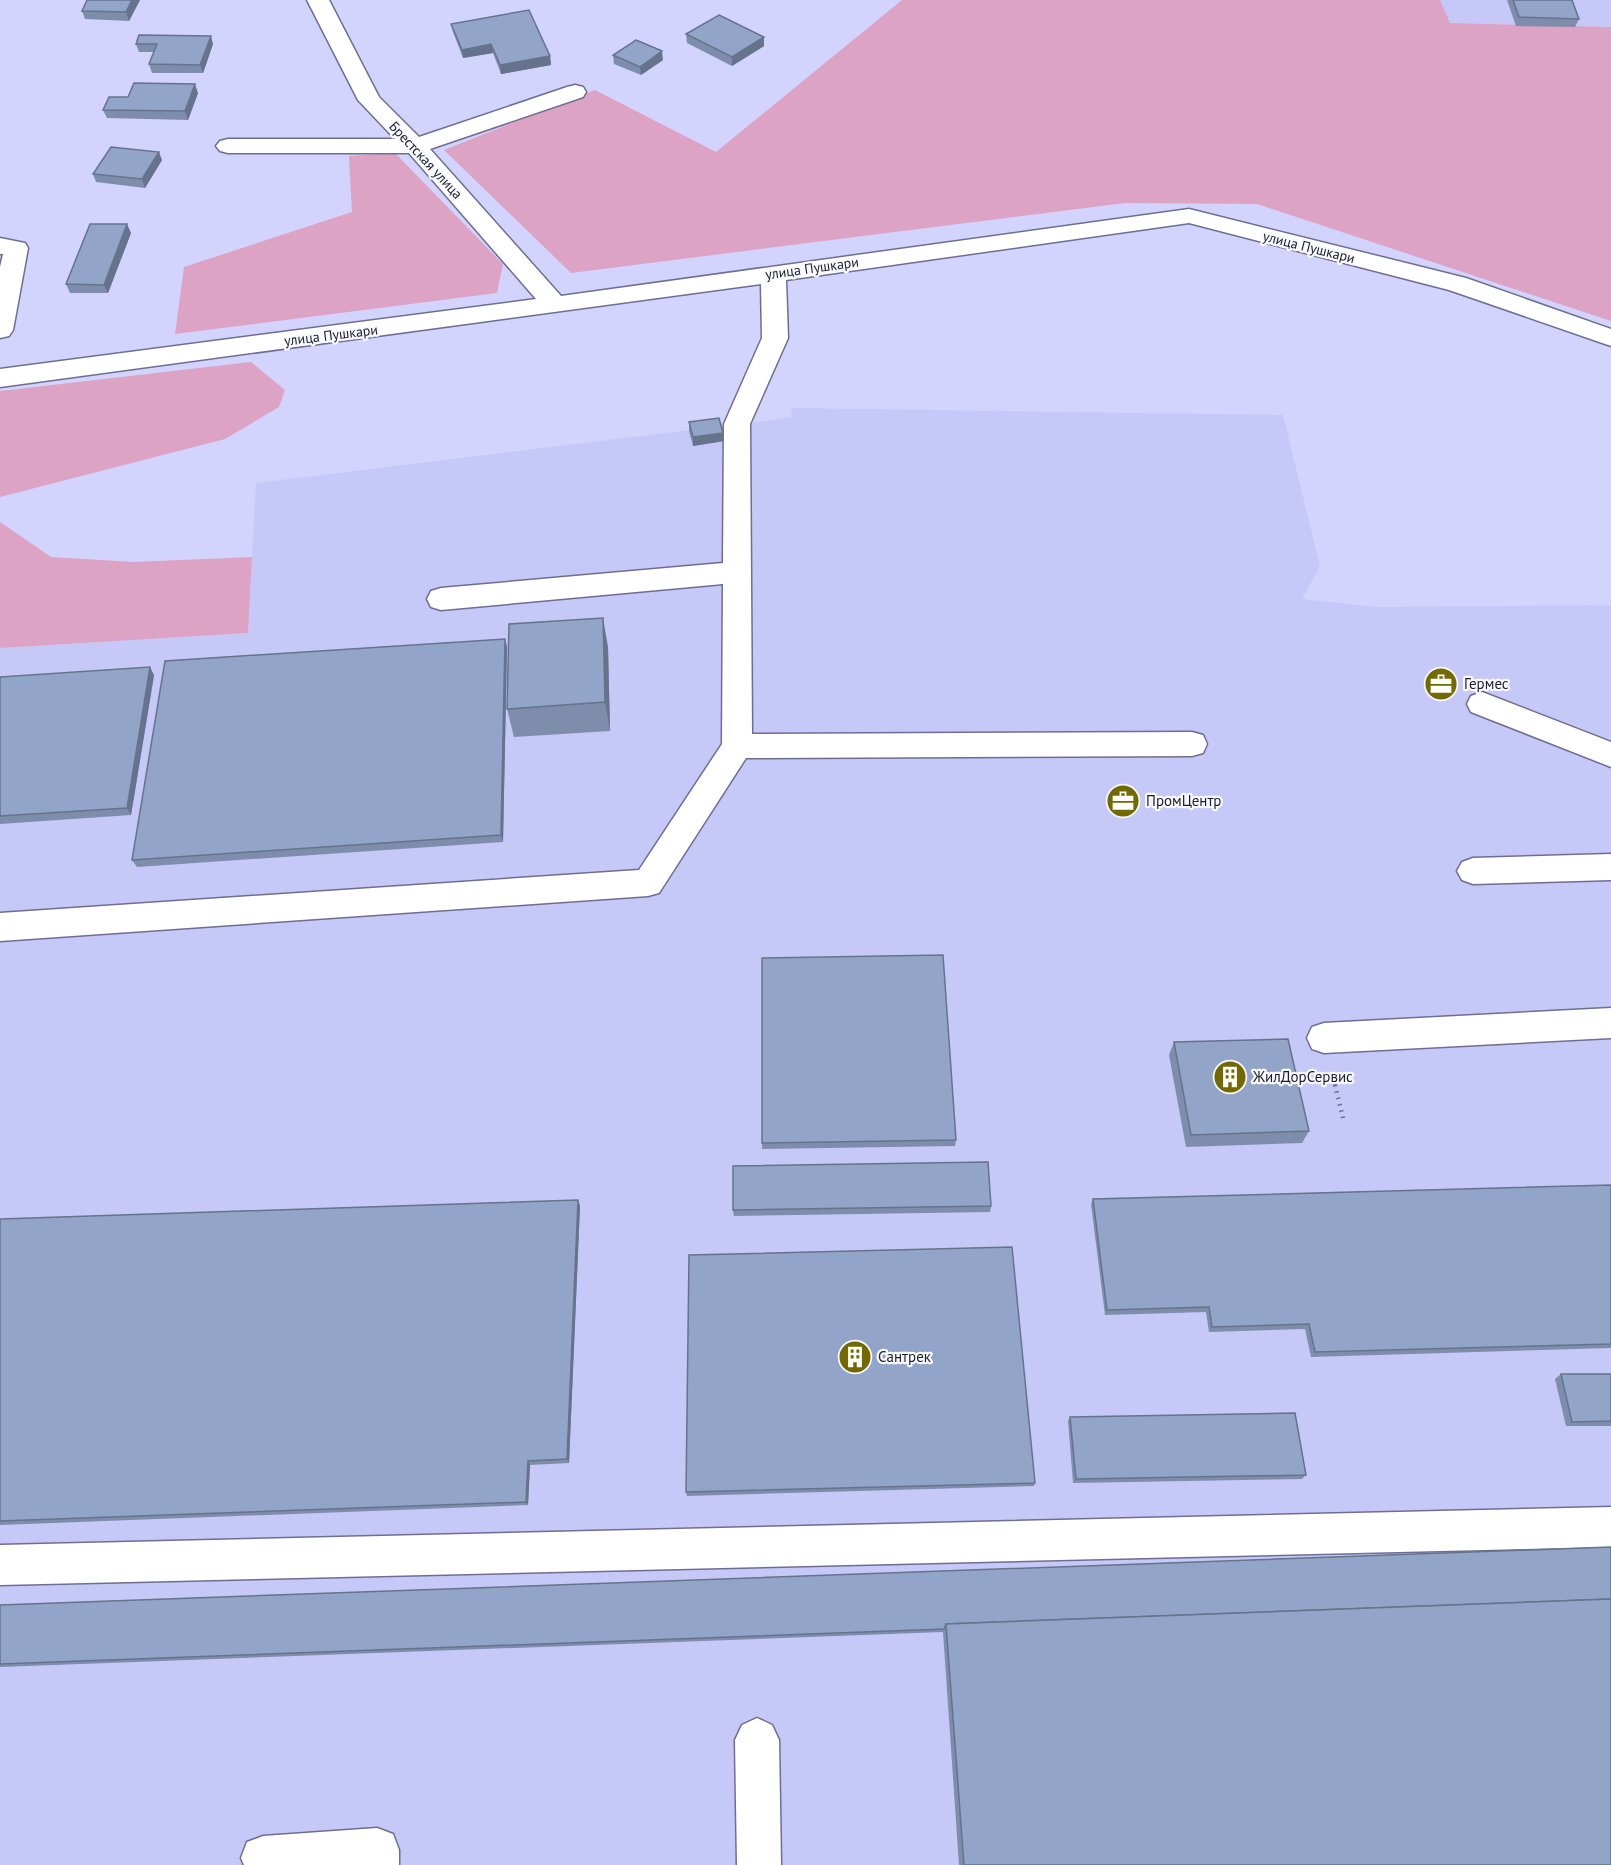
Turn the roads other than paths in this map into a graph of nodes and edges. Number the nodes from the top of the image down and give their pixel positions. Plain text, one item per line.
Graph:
1 (318, 0) edge
2 (575, 92) dead end
3 (228, 146) dead end
4 (416, 146) junction
5 (0, 246) edge
6 (773, 273) junction
7 (555, 305) junction
8 (0, 330) edge
9 (1611, 338) edge
10 (0, 378) edge
11 (737, 572) junction
12 (441, 599) dead end
13 (1482, 704) dead end
14 (1191, 744) dead end
15 (737, 746) junction
16 (1611, 755) edge
17 (1611, 867) edge
18 (1473, 871) dead end
19 (0, 927) edge
20 (1611, 1023) edge
21 (1324, 1038) dead end
22 (1611, 1527) edge
23 (0, 1565) edge
24 (757, 1740) dead end
25 (263, 1858) dead end
26 (377, 1865) edge
27 (759, 1865) edge

1 - 4 street, Брестская улица
2 - 4 street
3 - 4 street
4 - 7 street, Брестская улица
5 - 8 street
6 - 7 street, улица Пушкари
6 - 9 street, улица Пушкари
6 - 11 street
7 - 10 street, улица Пушкари
11 - 12 street
11 - 15 street
13 - 16 street
14 - 15 street
15 - 19 street
17 - 18 street
20 - 21 street
22 - 23 street
24 - 27 street
25 - 26 street

